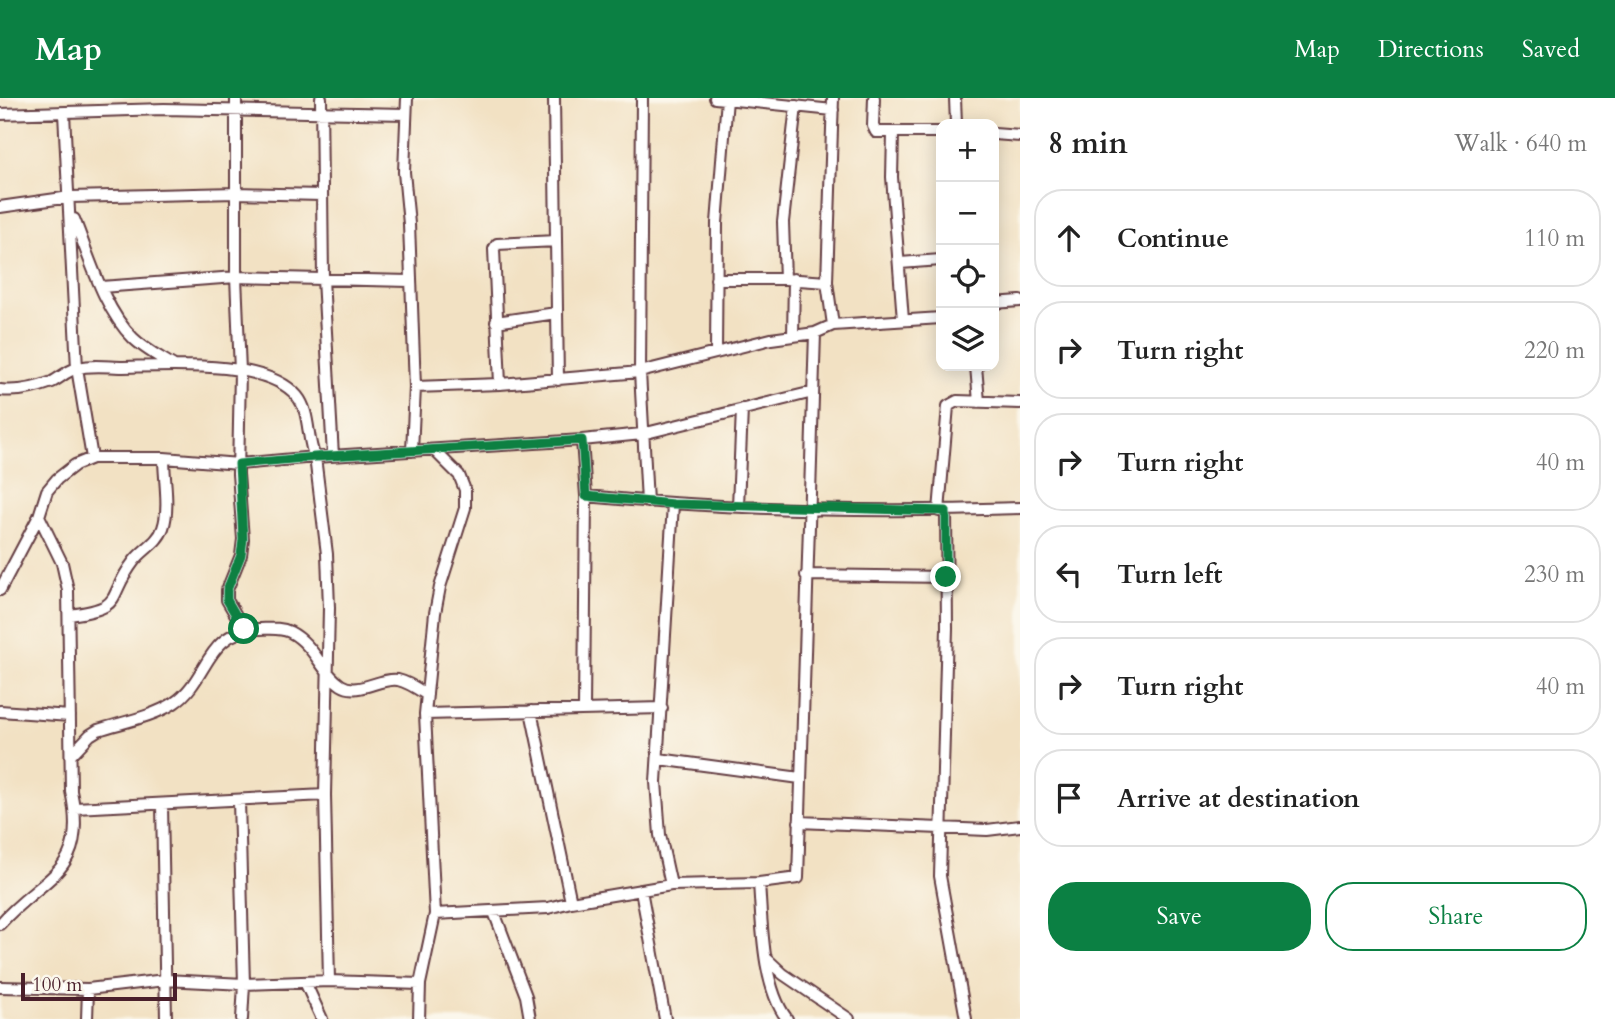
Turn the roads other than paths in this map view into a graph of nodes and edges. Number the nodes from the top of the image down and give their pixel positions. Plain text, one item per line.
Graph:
1 (236, 98) edge
2 (321, 98) edge
3 (407, 98) edge
4 (554, 98) edge
5 (642, 98) edge
6 (715, 98) edge
7 (874, 98) edge
8 (955, 98) edge
9 (727, 99) edge
10 (755, 100) edge
11 (163, 104) edge
12 (833, 104) edge
13 (796, 106) junction
14 (236, 111) junction
15 (64, 113) junction
16 (321, 113) junction
17 (0, 114) edge
18 (406, 114) junction
19 (956, 119) edge
20 (936, 132) edge
21 (893, 133) junction
22 (999, 134) edge
23 (1020, 136) edge
24 (236, 193) junction
25 (322, 195) junction
26 (70, 197) junction
27 (0, 207) edge
28 (70, 210) junction
29 (555, 240) junction
30 (936, 260) edge
31 (900, 263) junction
32 (236, 277) junction
33 (323, 279) junction
34 (716, 279) junction
35 (790, 279) junction
36 (410, 281) junction
37 (827, 282) junction
38 (101, 287) junction
39 (1020, 301) edge
40 (999, 303) edge
41 (556, 313) junction
42 (936, 318) edge
43 (902, 320) junction
44 (496, 322) junction
45 (833, 325) junction
46 (815, 333) junction
47 (793, 337) junction
48 (716, 353) junction
49 (174, 366) junction
50 (77, 368) junction
51 (240, 371) junction
52 (976, 371) edge
53 (640, 372) junction
54 (558, 380) junction
55 (500, 384) junction
56 (415, 387) junction
57 (0, 390) edge
58 (813, 392) junction
59 (979, 402) junction
60 (1020, 403) edge
61 (742, 409) junction
62 (642, 434) junction
63 (582, 440) junction
64 (434, 450) junction
65 (412, 451) junction
66 (333, 456) junction
67 (315, 457) junction
68 (92, 458) junction
69 (164, 458) junction
70 (239, 464) junction
71 (586, 496) junction
72 (648, 502) junction
73 (673, 504) junction
74 (738, 506) junction
75 (809, 508) junction
76 (1020, 508) edge
77 (942, 511) junction
78 (40, 516) junction
79 (806, 575) junction
80 (946, 577) junction
81 (0, 590) edge
82 (69, 615) junction
83 (244, 629) junction
84 (330, 675) junction
85 (426, 695) junction
86 (662, 708) junction
87 (584, 709) junction
88 (0, 711) edge
89 (531, 711) junction
90 (425, 714) junction
91 (70, 716) junction
92 (71, 755) junction
93 (659, 759) junction
94 (800, 778) junction
95 (325, 795) junction
96 (239, 801) junction
97 (162, 804) junction
98 (75, 808) junction
99 (799, 822) junction
100 (1020, 826) edge
101 (941, 827) junction
102 (759, 883) junction
103 (671, 885) junction
104 (640, 890) junction
105 (571, 902) junction
106 (494, 912) junction
107 (435, 914) junction
108 (0, 924) edge
109 (767, 959) junction
110 (165, 980) junction
111 (329, 981) junction
112 (305, 982) junction
113 (244, 984) junction
114 (420, 984) junction
115 (0, 988) edge
116 (88, 989) junction
117 (87, 1019) edge
118 (166, 1019) edge
119 (242, 1019) edge
120 (323, 1019) edge
121 (419, 1019) edge
122 (530, 1019) edge
123 (665, 1019) edge
124 (787, 1019) edge
125 (849, 1019) edge
126 (966, 1019) edge

1 - 14 street
2 - 16 street
3 - 18 street
4 - 29 street
5 - 53 street
6 - 9 street
7 - 21 street
8 - 19 street
9 - 10 street
9 - 34 street
10 - 13 street
11 - 14 street
11 - 15 street
12 - 13 street
12 - 37 street
13 - 35 street
14 - 16 street
14 - 24 street
15 - 17 street
15 - 26 street
16 - 18 street
16 - 25 street
18 - 36 street
20 - 21 street
21 - 31 street
22 - 23 street
24 - 25 street
24 - 26 street
24 - 32 street
25 - 33 street
26 - 27 street
26 - 28 street
28 - 38 street
28 - 50 street
29 - 41 street
29 - 44 street
30 - 31 street
31 - 43 street
32 - 33 street
32 - 38 street
32 - 51 street
33 - 36 street
33 - 66 street
34 - 35 street
34 - 48 street
35 - 37 street
35 - 47 street
36 - 56 street
37 - 45 street
38 - 49 street
39 - 40 street
41 - 44 street
41 - 54 street
42 - 43 street
43 - 45 street
44 - 55 street
45 - 46 street
46 - 47 street
46 - 58 street
47 - 48 street
48 - 53 street
49 - 50 street
49 - 51 street
50 - 57 street
50 - 68 street
51 - 67 street
51 - 70 street
52 - 59 street
53 - 54 street
53 - 62 street
54 - 55 street
55 - 56 street
56 - 65 street
58 - 61 street
58 - 75 street
59 - 60 street
59 - 77 street
61 - 62 street
61 - 74 street
62 - 63 street
62 - 72 street
63 - 64 street
63 - 71 street
64 - 65 street
64 - 85 street
65 - 66 street
66 - 67 street
67 - 70 street
67 - 84 street
68 - 69 street
68 - 78 street
69 - 70 street
69 - 82 street
70 - 83 street
71 - 72 street
71 - 87 street
72 - 73 street
73 - 74 street
73 - 86 street
74 - 75 street
75 - 77 street
75 - 79 street
76 - 77 street
77 - 80 street
78 - 81 street
78 - 82 street
79 - 80 street
79 - 94 street
80 - 101 street
82 - 91 street
83 - 84 street
83 - 92 street
84 - 85 street
84 - 95 street
85 - 90 street
86 - 87 street
86 - 93 street
87 - 89 street
88 - 91 street
89 - 90 street
89 - 105 street
90 - 107 street
91 - 92 street
92 - 98 street
93 - 94 street
93 - 103 street
94 - 99 street
95 - 96 street
95 - 111 street
96 - 97 street
96 - 113 street
97 - 98 street
97 - 110 street
98 - 108 street
99 - 101 street
99 - 102 street
100 - 101 street
101 - 126 street
102 - 103 street
102 - 109 street
103 - 104 street
104 - 105 street
104 - 123 street
105 - 106 street
106 - 107 street
106 - 122 street
107 - 114 street
109 - 124 street
109 - 125 street
110 - 113 street
110 - 116 street
110 - 118 street
111 - 112 street
111 - 114 street
112 - 113 street
112 - 120 street
113 - 119 street
114 - 121 street
115 - 116 street
116 - 117 street

